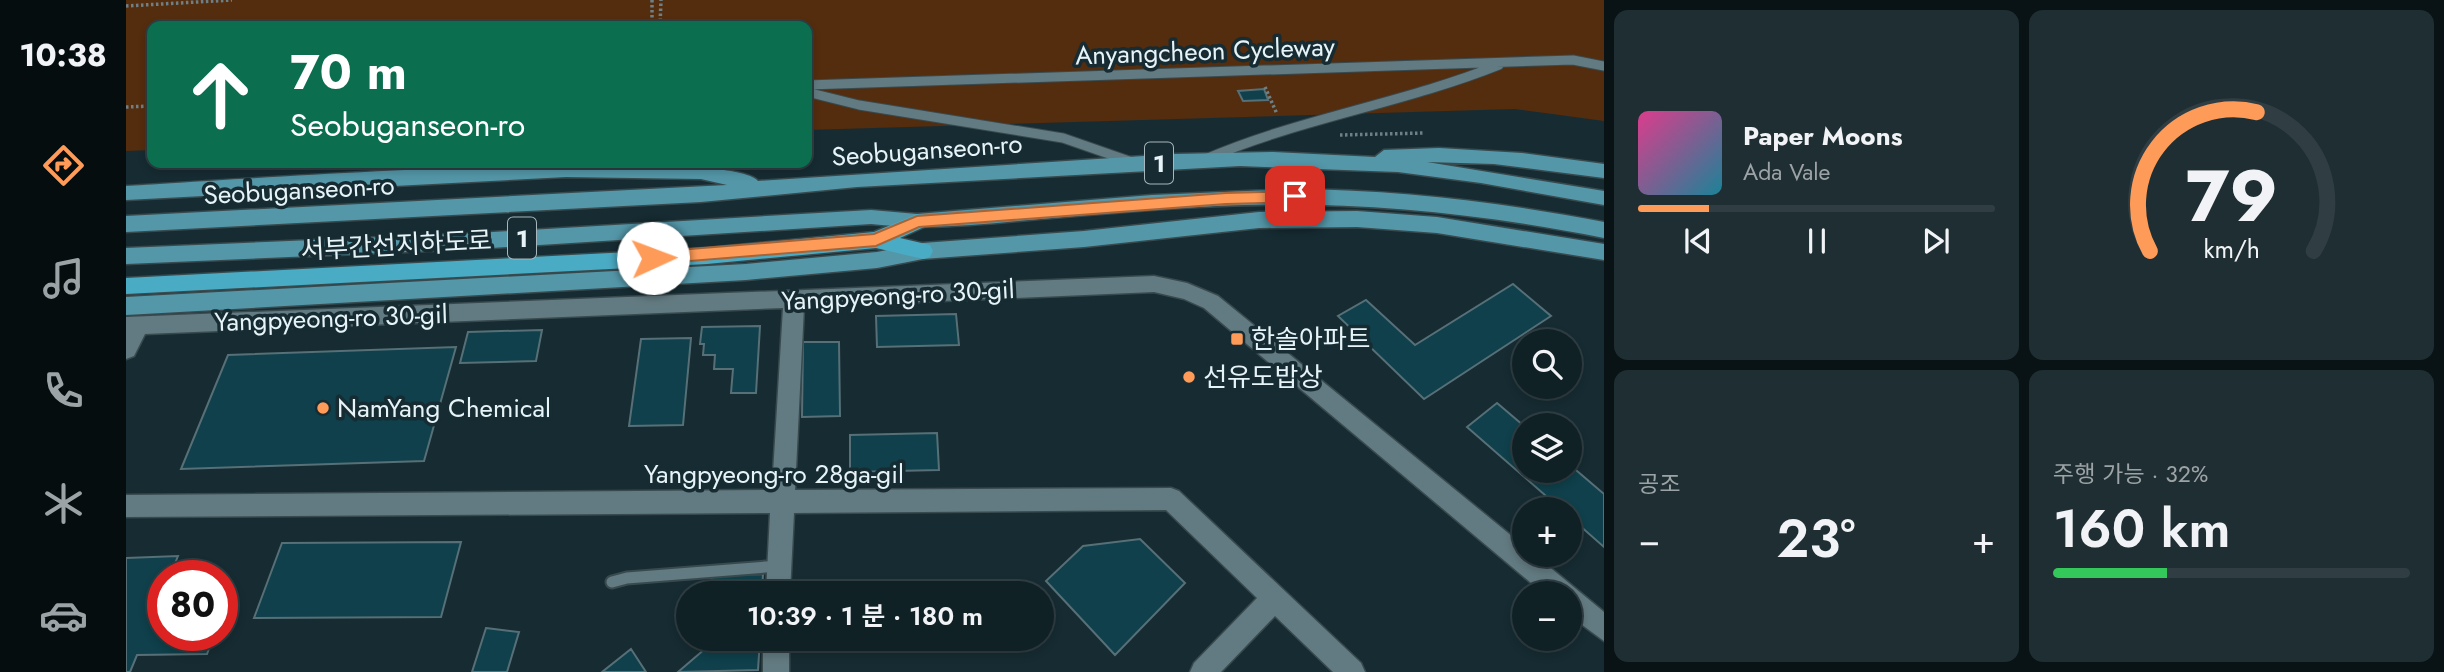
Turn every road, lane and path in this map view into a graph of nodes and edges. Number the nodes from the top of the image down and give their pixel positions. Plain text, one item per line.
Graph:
1 (232, 0) edge
2 (652, 0) edge
3 (661, 0) edge
4 (126, 6) edge
5 (652, 21) edge
6 (660, 21) edge
7 (1504, 62) junction
8 (1604, 66) edge
9 (1257, 71) junction
10 (812, 85) edge
11 (812, 93) edge
12 (147, 106) edge
13 (126, 107) edge
14 (1283, 128) junction
15 (1340, 161) junction
16 (1202, 162) junction
17 (1137, 164) junction
18 (1604, 171) edge
19 (766, 187) junction
20 (126, 193) edge
21 (1604, 198) edge
22 (917, 222) junction
23 (126, 224) edge
24 (1604, 230) edge
25 (876, 240) junction
26 (1580, 247) junction
27 (923, 251) junction
28 (1604, 252) edge
29 (126, 256) edge
30 (1604, 259) edge
31 (126, 286) edge
32 (794, 300) junction
33 (126, 306) edge
34 (132, 326) edge
35 (126, 350) edge
36 (783, 503) junction
37 (126, 506) edge
38 (779, 566) junction
39 (778, 581) edge
40 (1548, 581) edge
41 (612, 582) dead end
42 (1275, 598) junction
43 (1582, 610) edge
44 (1604, 628) edge
45 (776, 651) edge
46 (776, 672) edge
47 (1203, 672) edge
48 (1352, 672) edge

1 - 4 path
2 - 5 path
3 - 6 path
7 - 8 lane, Anyangcheon Cycleway
7 - 9 lane, Anyangcheon Cycleway
7 - 14 lane
9 - 10 lane, Anyangcheon Cycleway
9 - 14 path
11 - 17 lane
12 - 13 path
14 - 16 lane
15 - 16 main road, Seobuganseon-ro / 1
15 - 18 main road
15 - 21 main road, Seobuganseon-ro / 1
16 - 17 main road, Seobuganseon-ro / 1
17 - 19 main road, Seobuganseon-ro / 1
19 - 20 main road
19 - 23 main road, Seobuganseon-ro / 1
22 - 24 main road, 1
22 - 25 highway, 서부간선지하도로
22 - 29 main road, 1
25 - 27 highway
25 - 31 highway, 서부간선지하도로
26 - 27 main road
26 - 28 main road
26 - 30 main road
27 - 33 main road
32 - 34 street, Yangpyeong-ro 30-gil
32 - 36 street
32 - 40 street, Yangpyeong-ro 30-gil
34 - 35 street
36 - 37 street, Yangpyeong-ro 28ga-gil
36 - 38 street
36 - 42 street, Yangpyeong-ro 28ga-gil
38 - 39 street
38 - 41 lane
42 - 47 street
42 - 48 street, Yangpyeong-ro 28ga-gil
43 - 44 street
45 - 46 street

